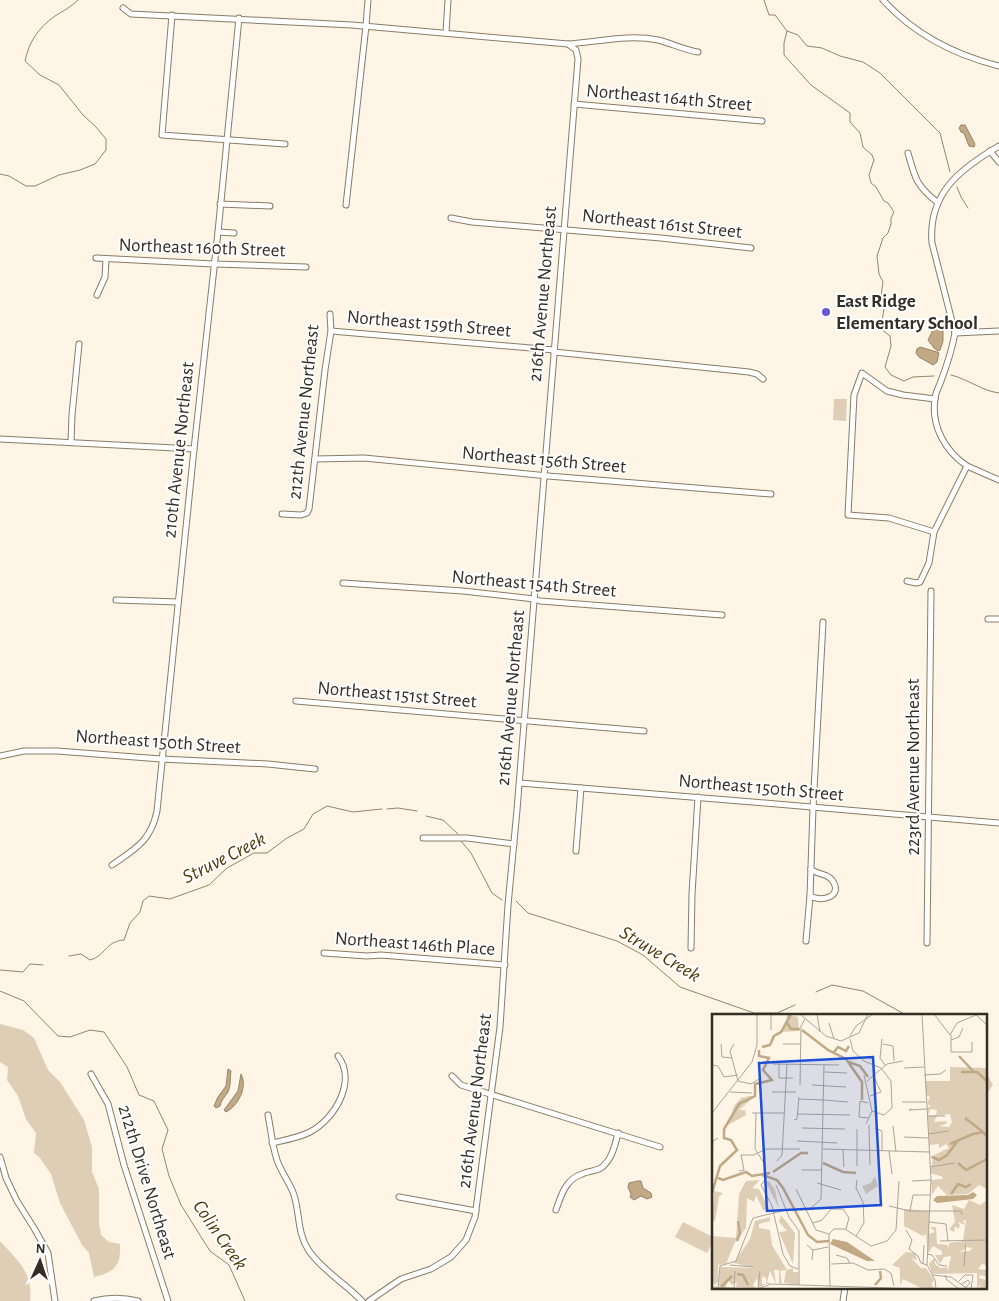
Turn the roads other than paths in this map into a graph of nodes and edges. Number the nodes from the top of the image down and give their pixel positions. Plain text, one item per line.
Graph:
1 (368, 0) edge
2 (448, 0) edge
3 (883, 0) edge
4 (123, 8) dead end
5 (172, 15) junction
6 (239, 18) junction
7 (366, 26) junction
8 (446, 33) junction
9 (568, 44) junction
10 (698, 52) dead end
11 (999, 66) edge
12 (574, 104) junction
13 (762, 121) dead end
14 (227, 139) junction
15 (285, 144) dead end
16 (999, 146) edge
17 (990, 151) junction
18 (908, 153) dead end
19 (999, 162) edge
20 (937, 202) junction
21 (220, 204) junction
22 (346, 205) dead end
23 (270, 206) dead end
24 (451, 218) dead end
25 (564, 230) junction
26 (218, 232) junction
27 (234, 233) dead end
28 (751, 248) dead end
29 (96, 258) dead end
30 (106, 259) junction
31 (214, 264) junction
32 (306, 266) dead end
33 (97, 295) dead end
34 (330, 314) dead end
35 (331, 331) junction
36 (999, 331) edge
37 (955, 333) junction
38 (79, 344) dead end
39 (554, 351) junction
40 (763, 379) dead end
41 (934, 399) junction
42 (0, 438) edge
43 (71, 442) junction
44 (194, 449) junction
45 (315, 459) junction
46 (966, 466) junction
47 (544, 475) junction
48 (999, 480) edge
49 (771, 494) dead end
50 (282, 514) dead end
51 (934, 532) junction
52 (907, 581) dead end
53 (343, 583) dead end
54 (930, 592) dead end
55 (534, 599) junction
56 (116, 600) dead end
57 (178, 602) junction
58 (722, 615) dead end
59 (988, 619) dead end
60 (999, 619) edge
61 (823, 622) dead end
62 (296, 701) dead end
63 (524, 721) junction
64 (644, 730) dead end
65 (0, 756) edge
66 (161, 759) junction
67 (315, 769) dead end
68 (520, 784) junction
69 (581, 788) junction
70 (698, 797) junction
71 (813, 808) junction
72 (929, 817) junction
73 (999, 823) edge
74 (423, 838) dead end
75 (514, 844) junction
76 (576, 851) dead end
77 (112, 865) dead end
78 (811, 869) junction
79 (810, 896) junction
80 (806, 941) dead end
81 (927, 943) dead end
82 (691, 948) dead end
83 (324, 952) dead end
84 (505, 965) junction
85 (338, 1056) dead end
86 (91, 1074) dead end
87 (452, 1076) dead end
88 (491, 1095) junction
89 (268, 1115) dead end
90 (618, 1134) junction
91 (272, 1143) junction
92 (660, 1147) dead end
93 (0, 1157) edge
94 (399, 1197) dead end
95 (556, 1210) dead end
96 (476, 1211) junction
97 (845, 1288) edge
98 (55, 1301) edge
99 (94, 1301) edge
100 (138, 1301) edge
101 (168, 1301) edge
102 (362, 1301) edge
103 (369, 1301) edge
104 (843, 1301) edge

1 - 7 street
2 - 8 street
3 - 11 street
4 - 5 street
5 - 6 street
5 - 14 street
6 - 7 street
6 - 14 street, 210th Avenue Northeast
7 - 8 street
7 - 22 street
8 - 9 street
9 - 10 street
9 - 12 street, 216th Avenue Northeast
12 - 13 street, Northeast 164th Street
12 - 25 street, 216th Avenue Northeast
14 - 15 street
14 - 21 street, 210th Avenue Northeast
16 - 17 street
17 - 19 street
17 - 20 street
18 - 20 street
20 - 37 street
21 - 23 street
21 - 26 street, 210th Avenue Northeast
24 - 25 street, Northeast 161st Street
25 - 28 street, Northeast 161st Street
25 - 39 street, 216th Avenue Northeast
26 - 27 street
26 - 31 street, 210th Avenue Northeast
29 - 30 street, Northeast 160th Street
30 - 31 street, Northeast 160th Street
30 - 33 street
31 - 32 street, Northeast 160th Street
31 - 44 street, 210th Avenue Northeast
34 - 35 street, 212th Avenue Northeast
35 - 39 street, Northeast 159th Street
35 - 45 street, 212th Avenue Northeast
36 - 37 street
37 - 41 street
38 - 43 street
39 - 40 street, Northeast 159th Street
39 - 47 street, 216th Avenue Northeast
41 - 46 street
41 - 51 street
42 - 43 street
43 - 44 street
44 - 57 street, 210th Avenue Northeast
45 - 47 street, Northeast 156th Street
45 - 50 street, 212th Avenue Northeast
46 - 48 street
46 - 51 street
47 - 49 street, Northeast 156th Street
47 - 55 street, 216th Avenue Northeast
51 - 52 street
53 - 55 street, Northeast 154th Street
54 - 72 street, 223rd Avenue Northeast
55 - 58 street, Northeast 154th Street
55 - 63 street, 216th Avenue Northeast
56 - 57 street
57 - 66 street, 210th Avenue Northeast
59 - 60 street
61 - 71 street
62 - 63 street, Northeast 151st Street
63 - 64 street, Northeast 151st Street
63 - 68 street, 216th Avenue Northeast
65 - 66 street, Northeast 150th Street
66 - 67 street, Northeast 150th Street
66 - 77 street, 210th Avenue Northeast
68 - 69 street, Northeast 150th Street
68 - 75 street, 216th Avenue Northeast
69 - 70 street, Northeast 150th Street
69 - 76 street
70 - 71 street, Northeast 150th Street
70 - 82 street
71 - 72 street, Northeast 150th Street
71 - 78 street
72 - 73 street, Northeast 150th Street
72 - 81 street, 223rd Avenue Northeast
74 - 75 street
75 - 84 street, 216th Avenue Northeast
78 - 79 street
78 - 79 street
79 - 80 street
83 - 84 street, Northeast 146th Place
84 - 88 street, 216th Avenue Northeast
85 - 91 street
86 - 101 street, 212th Drive Northeast
87 - 88 street
88 - 90 street
88 - 96 street, 216th Avenue Northeast
89 - 91 street
90 - 92 street
90 - 95 street
91 - 102 street
93 - 98 street
94 - 96 street
96 - 103 street, 216th Avenue Northeast
97 - 104 street
99 - 100 street

